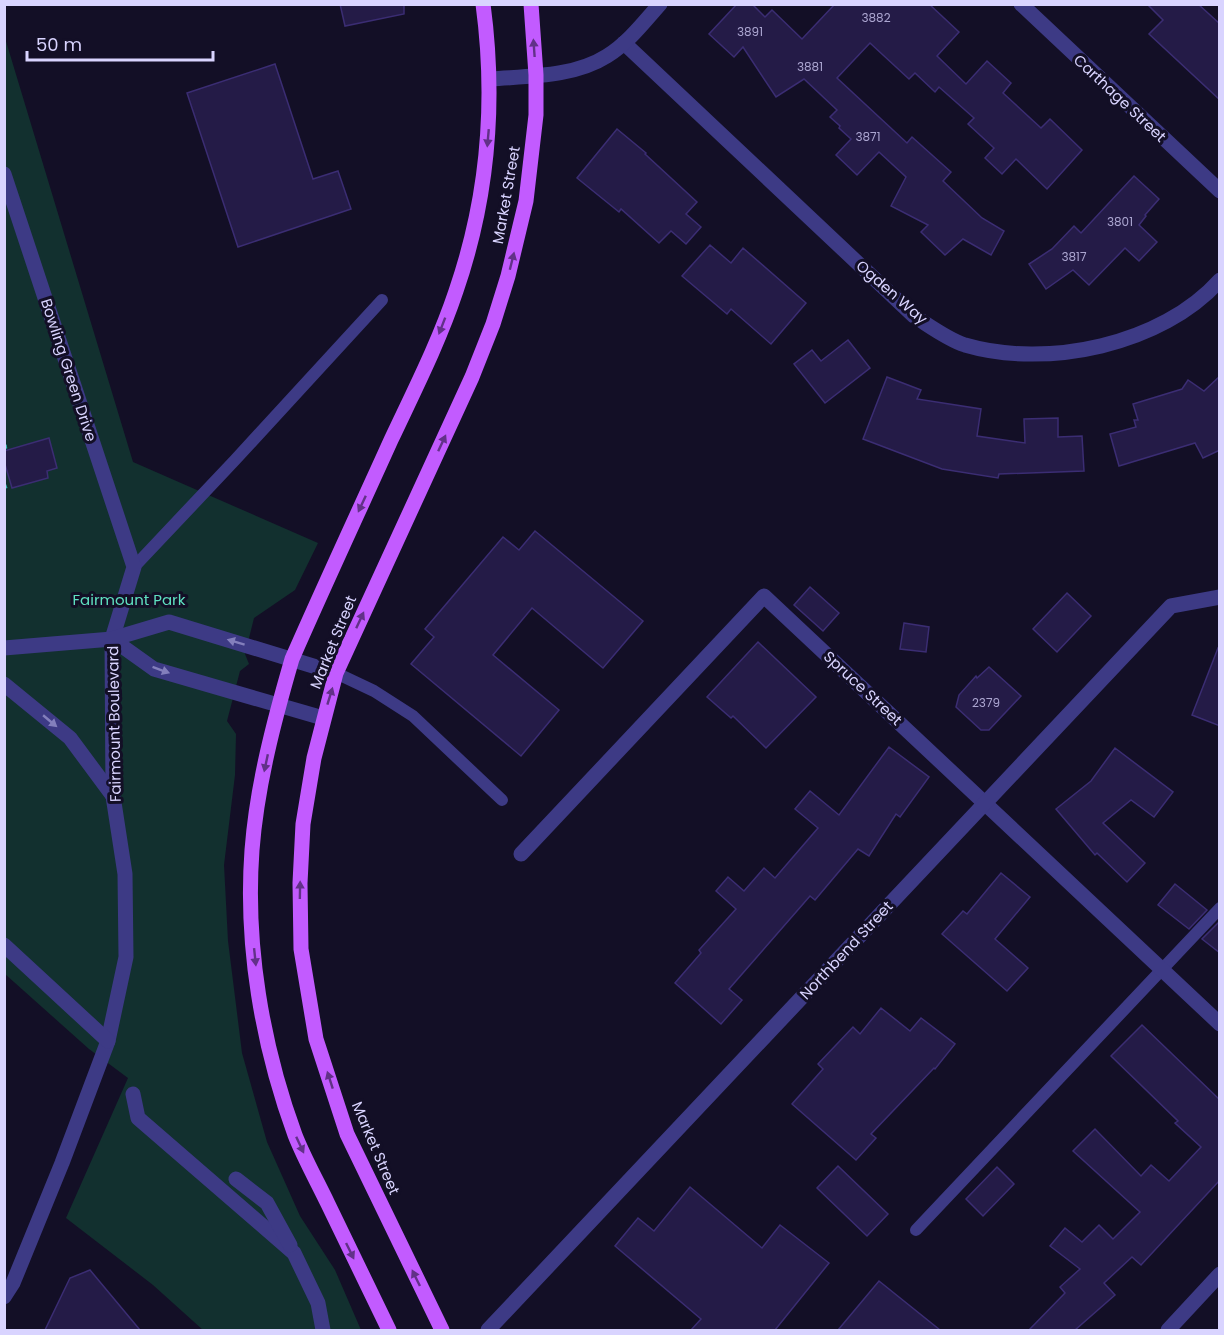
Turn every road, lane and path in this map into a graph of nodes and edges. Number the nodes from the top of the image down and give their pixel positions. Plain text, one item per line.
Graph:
1 (483, 4) edge
2 (531, 4) edge
3 (660, 4) edge
4 (1021, 4) edge
5 (624, 43) junction
6 (536, 75) junction
7 (490, 79) junction
8 (4, 174) edge
9 (1220, 191) edge
10 (1220, 280) edge
11 (382, 300) dead end
12 (11, 446) dead end
13 (4, 447) edge
14 (134, 567) junction
15 (1220, 597) edge
16 (112, 639) junction
17 (4, 648) edge
18 (292, 659) junction
19 (336, 673) junction
20 (4, 684) edge
21 (279, 706) junction
22 (323, 718) junction
23 (113, 796) junction
24 (502, 800) dead end
25 (985, 802) junction
26 (522, 854) dead end
27 (1220, 908) edge
28 (4, 945) edge
29 (1163, 970) junction
30 (1220, 1024) edge
31 (108, 1041) junction
32 (133, 1094) dead end
33 (236, 1179) dead end
34 (916, 1230) dead end
35 (294, 1253) junction
36 (1220, 1274) edge
37 (4, 1297) edge
38 (323, 1330) edge
39 (389, 1330) edge
40 (441, 1330) edge
41 (488, 1330) edge
42 (1168, 1330) edge

1 - 7 main road, Market Street
6 -> 2 main road, Market Street
3 - 5 street
4 - 9 street, Carthage Street
5 - 6 street
5 - 10 street, Ogden Way
6 - 7 street
19 -> 6 main road, Market Street
7 -> 18 main road, Market Street
8 - 14 street, Bowling Green Drive
11 - 14 lane, Fairmount Boulevard
12 - 13 path
14 - 16 street, Fairmount Boulevard
15 - 25 street, Northbend Street
16 - 17 street
18 -> 16 street
16 -> 21 street
16 - 23 street, Fairmount Boulevard
18 - 19 street
18 - 21 main road, Market Street
22 -> 19 main road, Market Street
19 - 24 lane
20 -> 23 street
21 - 22 street
21 -> 39 main road, Market Street
40 -> 22 main road, Market Street
23 - 31 street, Fairmount Boulevard
25 - 26 street, Spruce Street
25 - 29 street, Spruce Street
25 - 41 street, Northbend Street
27 - 29 lane
28 - 31 street
29 - 30 street, Spruce Street
29 - 34 lane
31 - 37 street, Fairmount Boulevard
32 - 35 street
33 - 35 street
35 - 38 street
36 - 42 street

